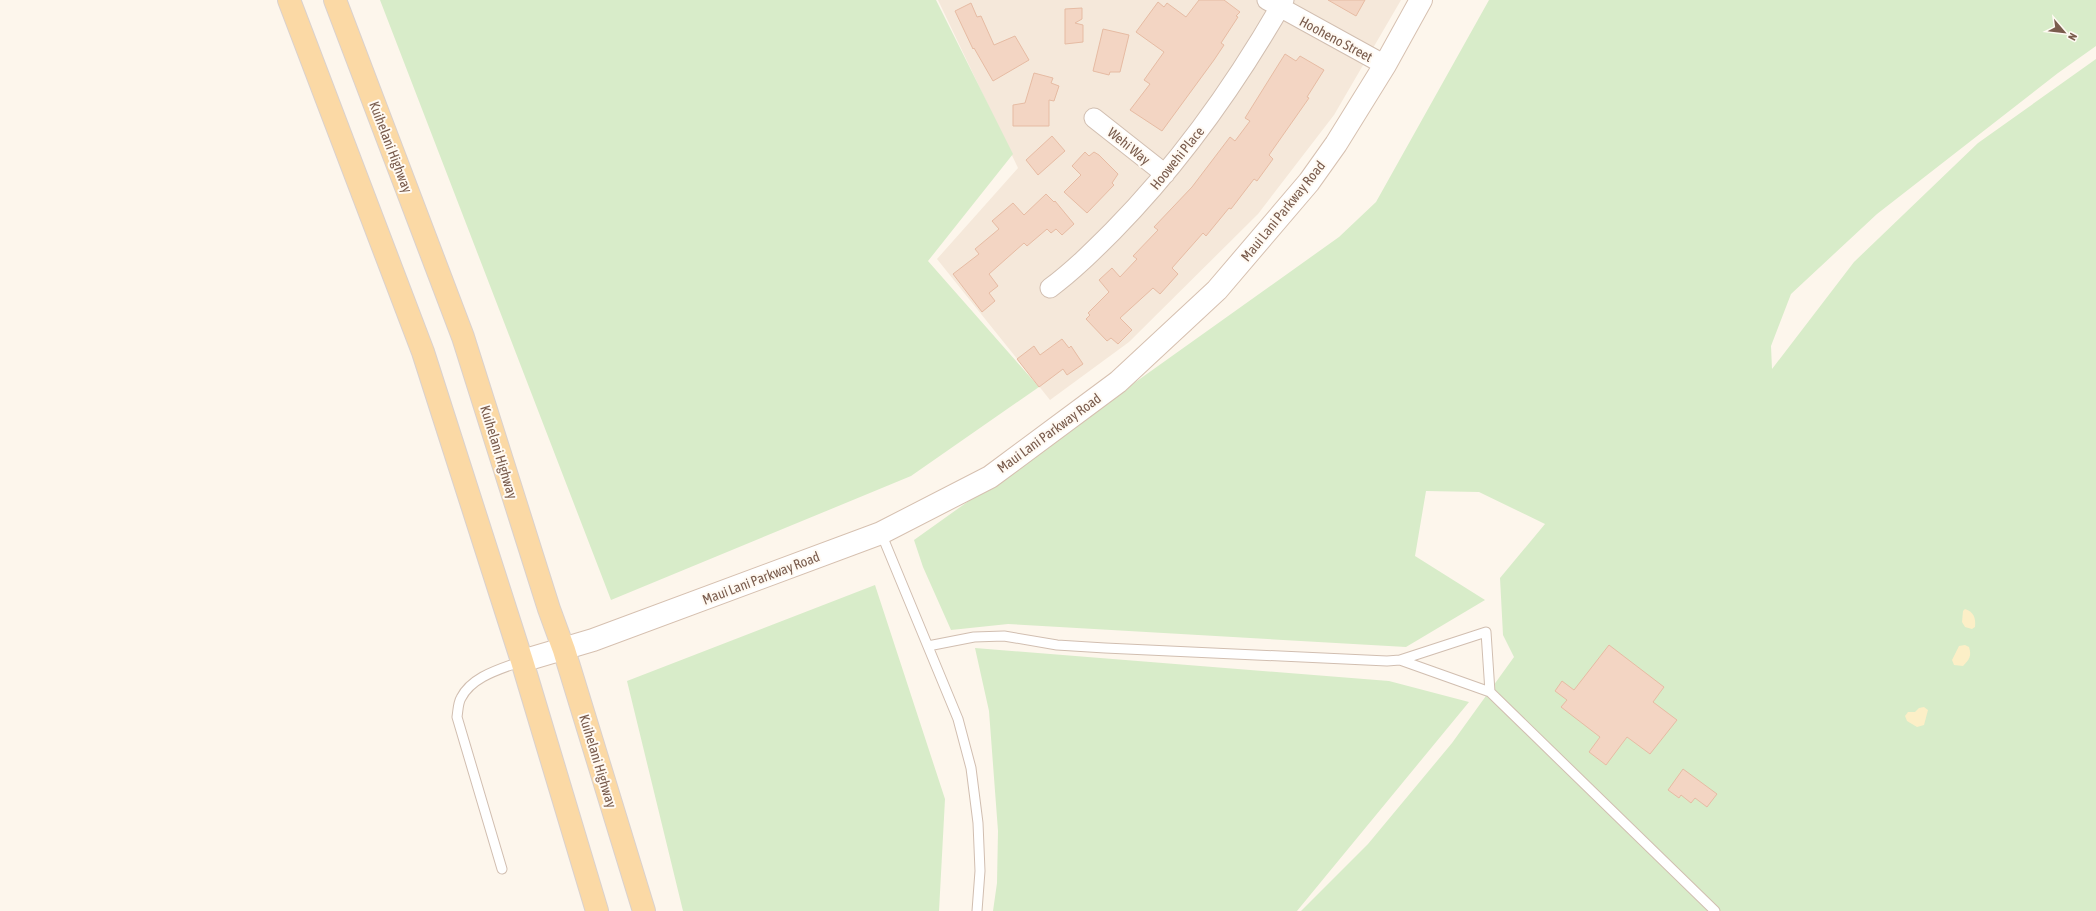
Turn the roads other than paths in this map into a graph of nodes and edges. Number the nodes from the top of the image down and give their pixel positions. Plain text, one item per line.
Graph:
1 (289, 0) edge
2 (335, 0) edge
3 (1421, 0) edge
4 (1277, 3) edge
5 (1385, 65) junction
6 (1094, 118) dead end
7 (1165, 174) junction
8 (1050, 288) dead end
9 (881, 533) junction
10 (928, 646) junction
11 (564, 650) junction
12 (1400, 660) junction
13 (522, 661) junction
14 (1490, 692) junction
15 (502, 870) dead end
16 (597, 911) edge
17 (644, 911) edge
18 (977, 911) edge
19 (1715, 911) edge

1 - 13 main road
2 - 11 main road, Kuihelani Highway
3 - 5 main road, Maui Lani Parkway Road
4 - 5 street, Hooheno Street
4 - 7 street, Hoowehi Place
5 - 9 main road, Maui Lani Parkway Road
6 - 7 street, Wehi Way
7 - 8 street, Hoowehi Place
9 - 10 lane
9 - 11 main road, Maui Lani Parkway Road
10 - 12 lane
10 - 18 lane
11 - 13 main road, Maui Lani Parkway Road
11 - 17 main road, Kuihelani Highway
12 - 14 lane
12 - 14 lane
13 - 15 lane
13 - 16 main road
14 - 19 lane

